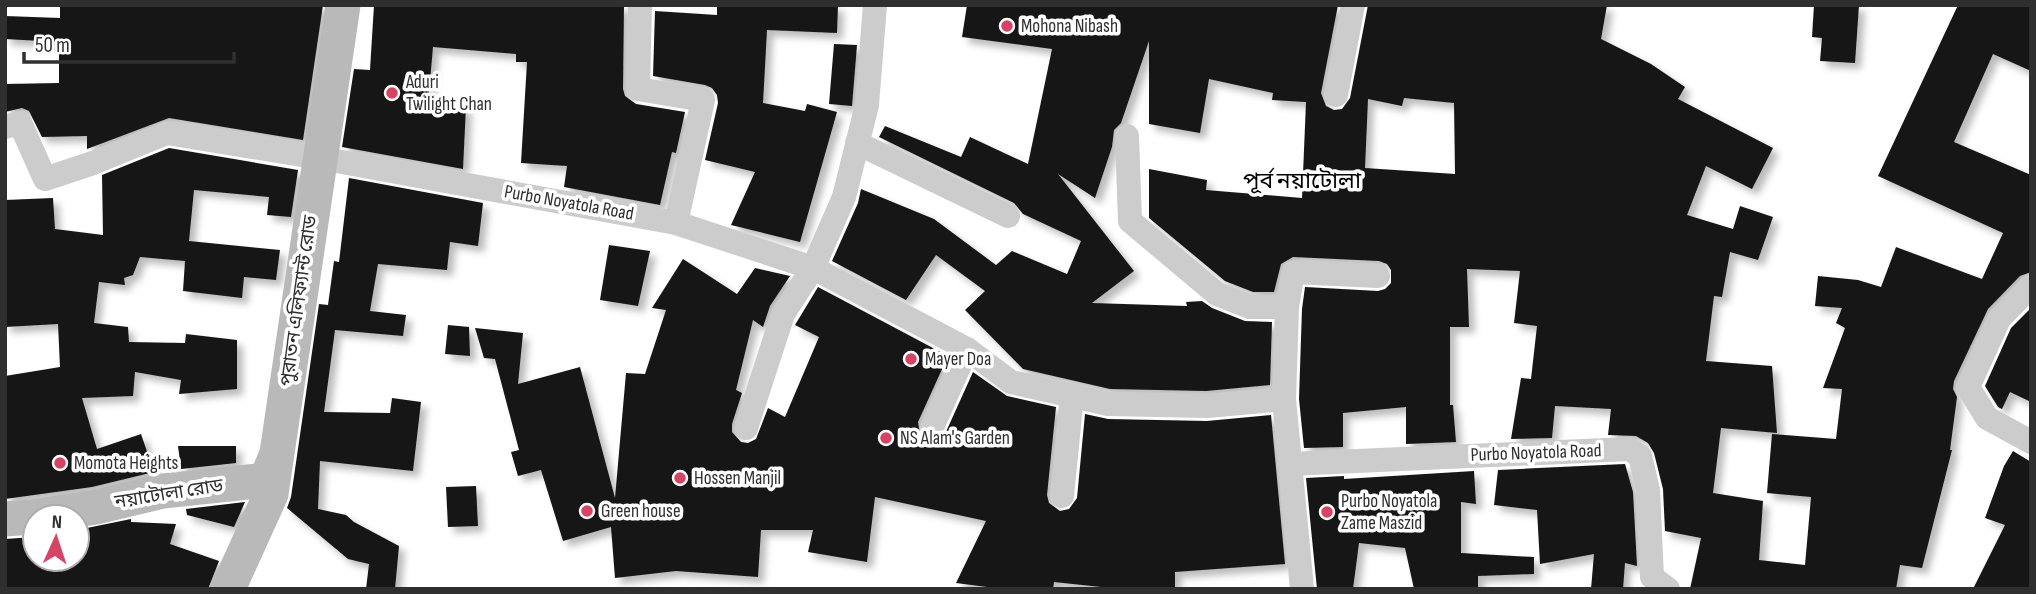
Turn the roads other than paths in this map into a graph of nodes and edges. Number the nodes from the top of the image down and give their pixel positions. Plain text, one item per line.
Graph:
1 (343, 5) edge
2 (640, 5) edge
3 (875, 5) edge
4 (1353, 5) edge
5 (1336, 95) dead end
6 (5, 127) edge
7 (1127, 136) dead end
8 (857, 143) junction
9 (320, 158) junction
10 (1106, 203) dead end
11 (1008, 216) dead end
12 (1130, 221) junction
13 (676, 223) junction
14 (811, 271) junction
15 (1378, 276) dead end
16 (2031, 286) edge
17 (1287, 307) junction
18 (967, 349) junction
19 (1072, 395) junction
20 (1284, 399) junction
21 (932, 427) dead end
22 (746, 428) dead end
23 (2031, 442) edge
24 (276, 456) junction
25 (1289, 464) junction
26 (1062, 496) dead end
27 (5, 519) edge
28 (228, 589) edge
29 (1302, 589) edge
30 (1668, 589) edge

1 - 9 street, পুরাতন এলিফ্যান্ট রোড
2 - 13 street
3 - 8 street
4 - 5 street
6 - 9 street, Purbo Noyatola Road
7 - 12 street
8 - 11 street
8 - 14 street
9 - 13 street, Purbo Noyatola Road
9 - 24 street, পুরাতন এলিফ্যান্ট রোড
10 - 12 street
12 - 17 street
13 - 14 street, Purbo Noyatola Road
14 - 18 street, Purbo Noyatola Road
14 - 22 street
15 - 17 street
16 - 23 street
17 - 20 street
18 - 19 street, Purbo Noyatola Road
18 - 21 street
19 - 20 street, Purbo Noyatola Road
19 - 26 street
20 - 25 street
24 - 27 street, নয়াটোলা রোড
24 - 28 street, পুরাতন এলিফ্যান্ট রোড
25 - 29 street
25 - 30 street, Purbo Noyatola Road

